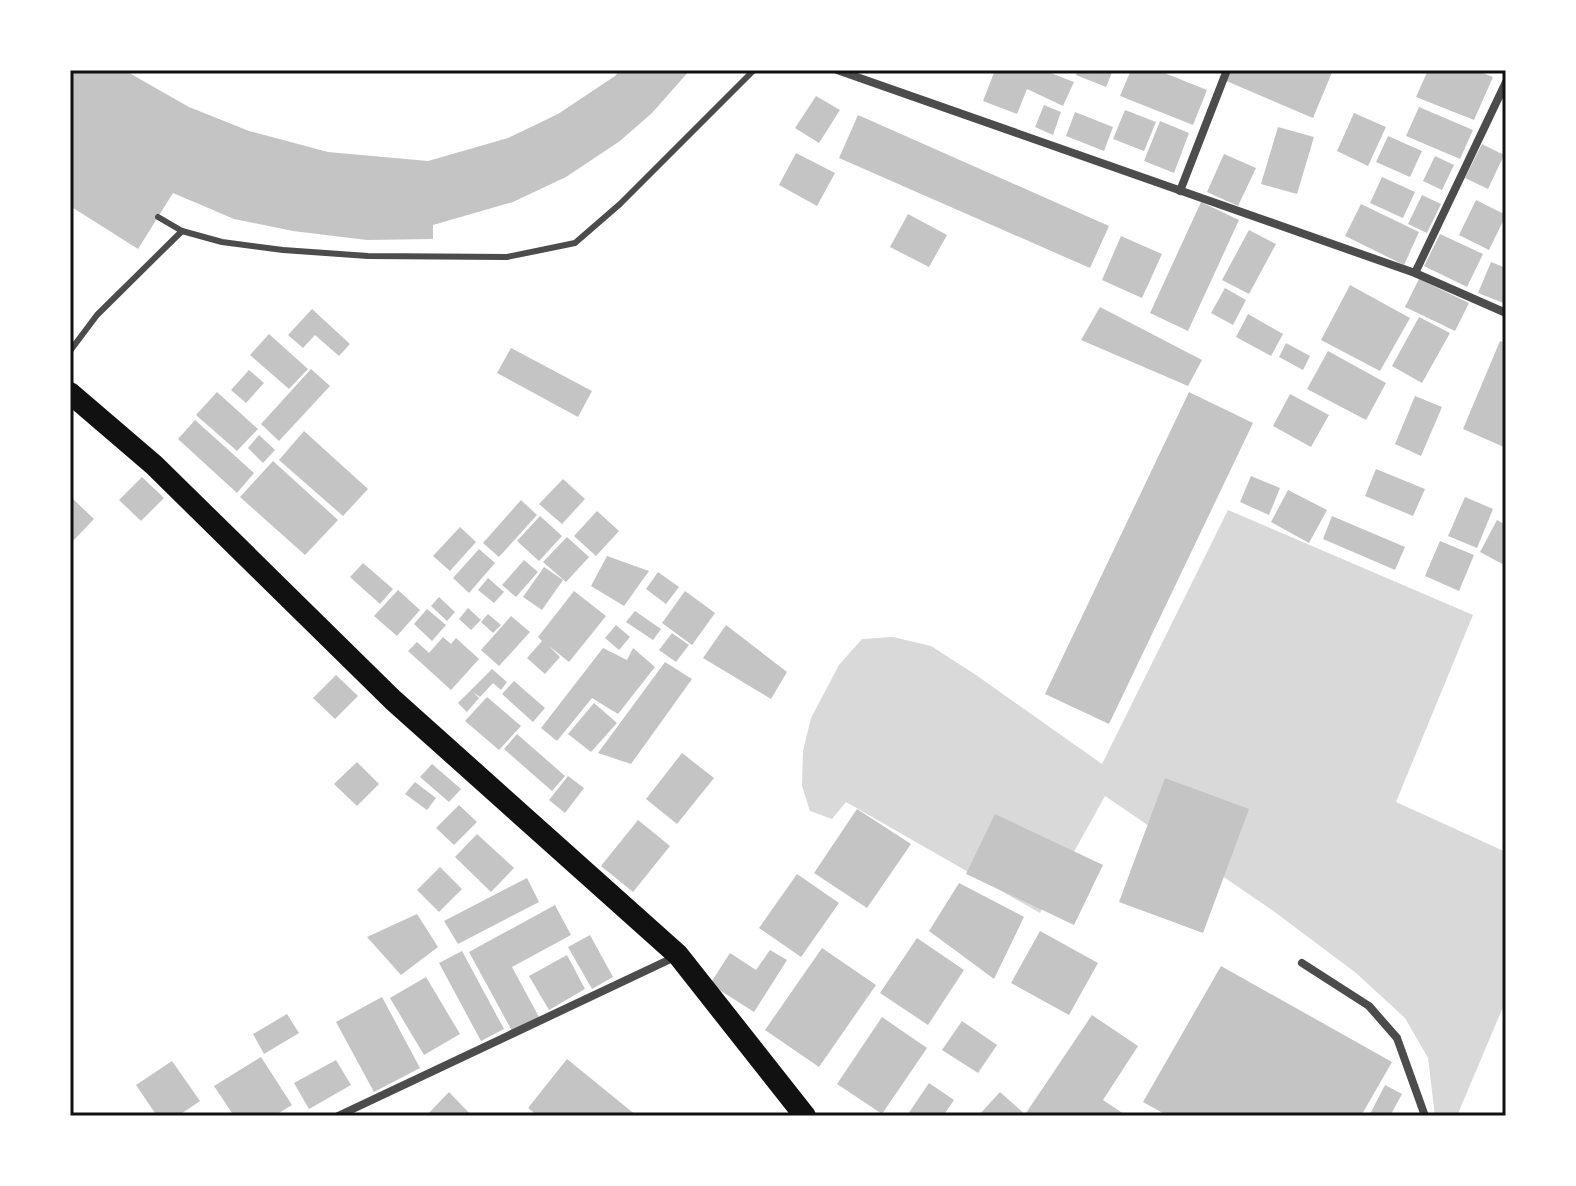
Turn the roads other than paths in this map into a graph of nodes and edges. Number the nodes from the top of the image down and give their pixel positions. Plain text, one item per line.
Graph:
1 (754, 70) edge
2 (837, 70) edge
3 (1227, 70) edge
4 (1506, 82) edge
5 (1180, 191) junction
6 (158, 217) dead end
7 (182, 231) junction
8 (1415, 273) junction
9 (1506, 313) edge
10 (70, 351) edge
11 (70, 393) edge
12 (678, 955) junction
13 (1302, 963) dead end
14 (338, 1116) edge
15 (805, 1116) edge
16 (1425, 1116) edge

1 - 7 lane
2 - 5 street
3 - 5 street
4 - 8 street
5 - 8 street
6 - 7 lane
7 - 10 lane
8 - 9 street
11 - 12 highway
12 - 14 street
12 - 15 highway
13 - 16 street

